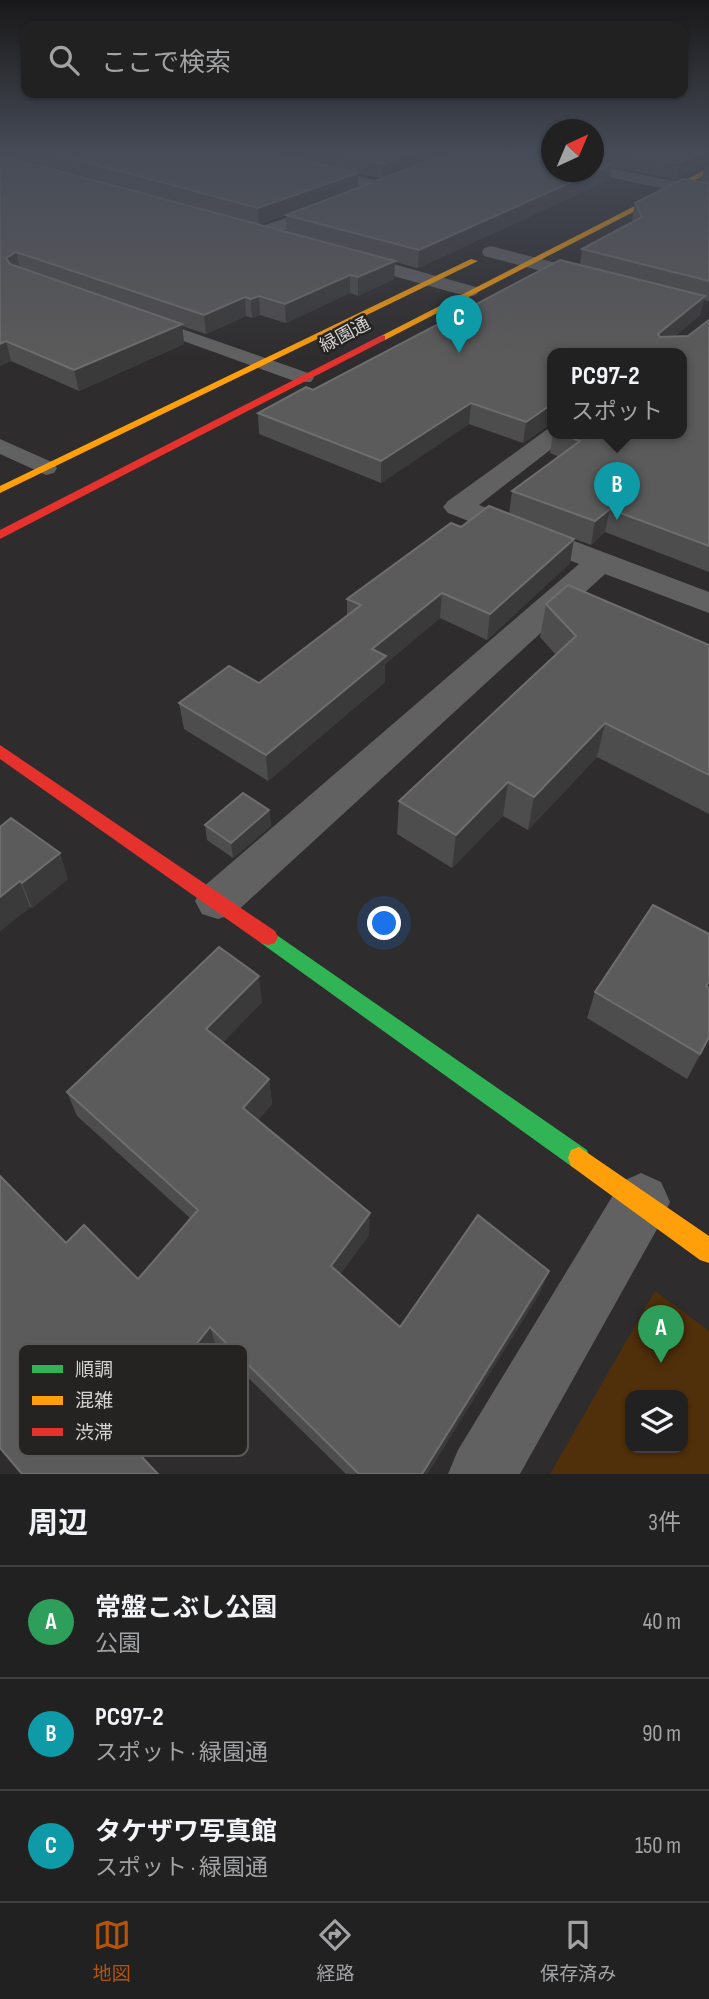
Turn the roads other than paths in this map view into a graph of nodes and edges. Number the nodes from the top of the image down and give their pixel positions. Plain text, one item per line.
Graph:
1 (281, 222) edge
2 (607, 222) edge
3 (285, 240) edge
4 (516, 240) dead end
5 (323, 251) edge
6 (491, 252) junction
7 (529, 262) junction
8 (431, 281) junction
9 (621, 286) edge
10 (469, 291) junction
11 (125, 314) edge
12 (260, 362) junction
13 (304, 378) junction
14 (551, 439) edge
15 (0, 446) edge
16 (46, 468) junction
17 (0, 490) edge
18 (0, 534) edge
19 (600, 561) junction
20 (709, 603) edge
21 (0, 751) edge
22 (218, 901) junction
23 (641, 1202) junction
24 (709, 1251) edge
25 (482, 1474) edge

1 - 3 street
2 - 7 street, 緑園通
4 - 6 street, 緑園通
5 - 8 street
6 - 7 street
6 - 8 street, 緑園通
7 - 9 street
7 - 10 street, 緑園通
8 - 10 street
8 - 12 street, 緑園通
10 - 13 street, 緑園通
11 - 12 lane
12 - 13 lane
12 - 16 street, 緑園通
13 - 18 street, 緑園通
14 - 19 street
15 - 16 lane
16 - 17 street, 緑園通
19 - 20 street
19 - 22 street
21 - 22 street
22 - 23 street
23 - 24 street
23 - 25 street

